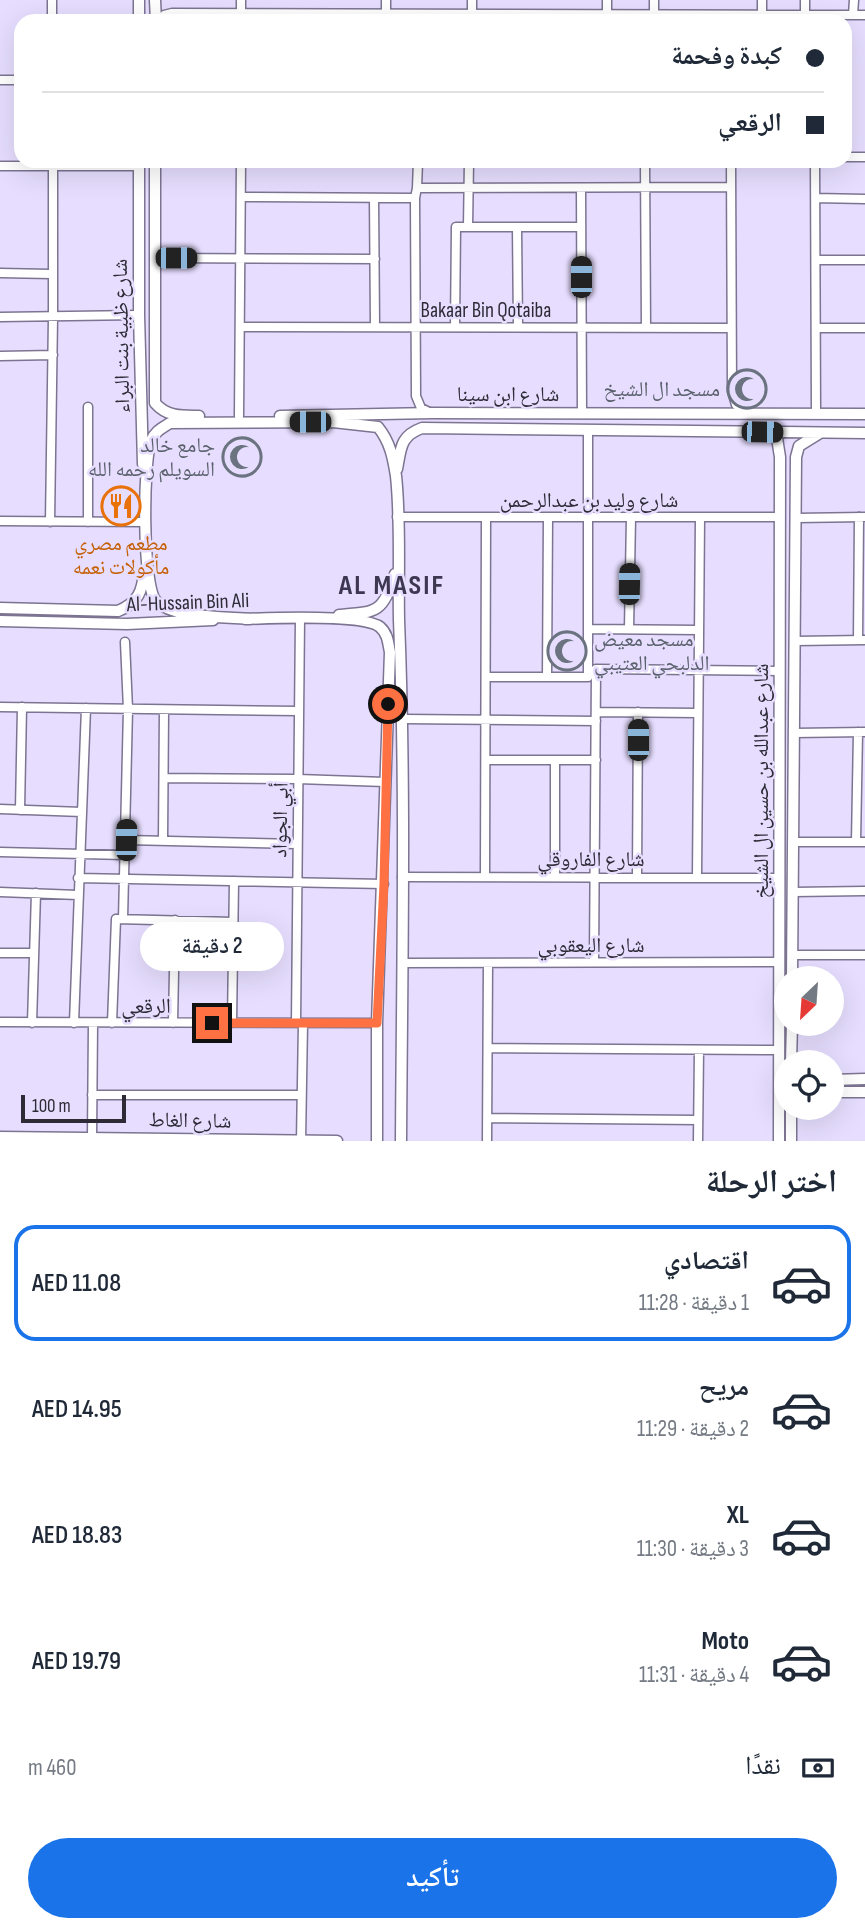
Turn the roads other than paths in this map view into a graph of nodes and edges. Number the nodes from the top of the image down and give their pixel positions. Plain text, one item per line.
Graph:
1 (155, 0) edge
2 (386, 0) edge
3 (607, 0) edge
4 (762, 0) edge
5 (805, 0) edge
6 (853, 0) edge
7 (173, 13) junction
8 (386, 13) junction
9 (168, 14) edge
10 (190, 14) edge
11 (381, 14) edge
12 (398, 14) edge
13 (607, 14) edge
14 (762, 14) joint
15 (805, 14) joint
16 (853, 15) joint
17 (865, 15) edge
18 (53, 168) edge
19 (139, 168) edge
20 (155, 168) edge
21 (241, 168) edge
22 (418, 168) edge
23 (469, 168) edge
24 (645, 168) edge
25 (731, 168) edge
26 (815, 168) edge
27 (731, 187) junction
28 (417, 188) junction
29 (468, 188) junction
30 (581, 188) junction
31 (646, 188) junction
32 (242, 197) junction
33 (374, 198) junction
34 (415, 198) junction
35 (816, 198) junction
36 (865, 198) edge
37 (468, 227) junction
38 (517, 227) junction
39 (581, 227) junction
40 (155, 258) junction
41 (241, 259) junction
42 (374, 260) junction
43 (816, 260) junction
44 (865, 260) edge
45 (0, 273) edge
46 (51, 274) junction
47 (139, 315) junction
48 (0, 317) edge
49 (53, 317) junction
50 (240, 327) junction
51 (375, 327) junction
52 (415, 327) junction
53 (455, 327) junction
54 (518, 327) junction
55 (581, 328) junction
56 (646, 328) junction
57 (731, 328) junction
58 (816, 328) junction
59 (865, 328) edge
60 (53, 355) junction
61 (0, 356) edge
62 (732, 391) junction
63 (156, 403) joint
64 (88, 407) dead end
65 (432, 413) junction
66 (582, 413) junction
67 (746, 413) junction
68 (549, 414) junction
69 (715, 414) junction
70 (816, 414) junction
71 (865, 414) edge
72 (239, 416) junction
73 (550, 430) junction
74 (588, 430) junction
75 (762, 432) junction
76 (820, 433) junction
77 (865, 433) edge
78 (780, 455) junction
79 (796, 457) junction
80 (396, 476) junction
81 (397, 517) junction
82 (486, 517) junction
83 (548, 517) junction
84 (588, 517) junction
85 (631, 517) junction
86 (700, 517) junction
87 (780, 517) junction
88 (862, 517) edge
89 (796, 518) junction
90 (0, 521) edge
91 (50, 522) junction
92 (88, 522) junction
93 (144, 522) junction
94 (397, 565) junction
95 (140, 594) joint
96 (0, 608) edge
97 (300, 618) junction
98 (250, 619) junction
99 (0, 621) edge
100 (588, 629) junction
101 (629, 629) junction
102 (699, 630) junction
103 (862, 640) edge
104 (795, 641) junction
105 (125, 642) dead end
106 (596, 669) junction
107 (698, 670) junction
108 (780, 671) junction
109 (486, 677) junction
110 (547, 677) junction
111 (588, 677) junction
112 (0, 706) edge
113 (22, 707) junction
114 (86, 708) junction
115 (128, 709) junction
116 (164, 710) junction
117 (298, 711) junction
118 (638, 712) junction
119 (698, 713) junction
120 (596, 717) junction
121 (403, 719) junction
122 (486, 720) junction
123 (861, 732) edge
124 (794, 733) junction
125 (485, 760) junction
126 (555, 760) junction
127 (596, 760) junction
128 (164, 778) junction
129 (298, 779) junction
130 (385, 782) junction
131 (0, 809) edge
132 (20, 810) junction
133 (82, 812) junction
134 (126, 840) junction
135 (163, 840) junction
136 (793, 842) junction
137 (861, 842) edge
138 (297, 844) junction
139 (0, 852) edge
140 (80, 854) junction
141 (125, 855) junction
142 (485, 876) junction
143 (402, 877) junction
144 (555, 877) junction
145 (596, 877) junction
146 (637, 877) junction
147 (697, 877) junction
148 (780, 877) junction
149 (78, 878) junction
150 (124, 880) junction
151 (234, 881) junction
152 (297, 882) junction
153 (384, 884) junction
154 (865, 891) edge
155 (0, 892) edge
156 (793, 892) junction
157 (36, 893) junction
158 (78, 895) junction
159 (119, 919) junction
160 (175, 920) junction
161 (233, 922) junction
162 (0, 953) edge
163 (34, 953) junction
164 (792, 955) junction
165 (865, 955) edge
166 (594, 962) junction
167 (780, 962) junction
168 (402, 963) junction
169 (488, 963) junction
170 (792, 966) edge
171 (0, 1022) edge
172 (32, 1023) junction
173 (74, 1023) junction
174 (93, 1023) junction
175 (112, 1023) junction
176 (173, 1023) junction
177 (232, 1023) junction
178 (299, 1023) junction
179 (377, 1023) junction
180 (488, 1048) junction
181 (699, 1050) junction
182 (774, 1050) edge
183 (780, 1050) edge
184 (865, 1079) edge
185 (844, 1080) edge
186 (844, 1092) edge
187 (865, 1092) edge
188 (92, 1095) junction
189 (301, 1095) junction
190 (487, 1118) junction
191 (698, 1120) junction
192 (781, 1120) edge
193 (791, 1120) edge
194 (0, 1136) edge
195 (92, 1138) junction
196 (301, 1140) edge
197 (337, 1141) edge
198 (377, 1141) edge
199 (401, 1141) edge
200 (487, 1141) edge
201 (698, 1141) edge
202 (779, 1141) edge
203 (791, 1141) edge

1 - 7 street
2 - 8 street
3 - 13 street
4 - 14 street
5 - 15 street
6 - 16 street
7 - 9 street
7 - 10 street
8 - 11 street
8 - 12 street
14 - 15 street
16 - 17 street
18 - 46 street
19 - 47 street, شارع ظبية بنت البراء
20 - 40 street, شارع ظبية بنت البراء
21 - 32 street
22 - 28 street
23 - 29 street
24 - 31 street
25 - 27 street
26 - 35 street
27 - 31 street
27 - 57 street
28 - 29 street
28 - 34 street
29 - 30 street
29 - 37 street
30 - 31 street
30 - 39 street
31 - 56 street
32 - 33 street
32 - 41 street
33 - 34 street
33 - 42 street
34 - 52 street
35 - 36 street
35 - 43 street
37 - 38 street
37 - 53 street
38 - 39 street
38 - 54 street
39 - 55 street
40 - 41 street
40 - 63 street, شارع ظبية بنت البراء
41 - 42 street
41 - 50 street
42 - 51 street
43 - 44 street
43 - 58 street
45 - 46 street
46 - 49 street
47 - 49 street
47 - 93 street, شارع ظبية بنت البراء
48 - 49 street
49 - 60 street
50 - 51 street, Bakaar Bin Qotaiba
50 - 72 street
51 - 52 street, Bakaar Bin Qotaiba
52 - 53 street, Bakaar Bin Qotaiba
52 - 65 street
53 - 54 street, Bakaar Bin Qotaiba
54 - 55 street, Bakaar Bin Qotaiba
55 - 56 street, Bakaar Bin Qotaiba
55 - 66 street
56 - 57 street, Bakaar Bin Qotaiba
57 - 62 street
58 - 59 street
58 - 70 street
60 - 61 street
60 - 91 street
62 - 67 street
62 - 69 street
63 - 72 street, شارع ابن سينا
64 - 92 street
65 - 68 street, شارع ابن سينا
65 - 72 street, شارع ابن سينا
66 - 68 street, شارع ابن سينا
66 - 69 street, شارع ابن سينا
67 - 69 street, شارع ابن سينا
67 - 70 street, شارع ابن سينا
68 - 73 street
70 - 71 street, شارع ابن سينا
73 - 74 street, شارع ابن سينا
73 - 80 street, شارع ابن سينا
74 - 75 street, شارع ابن سينا
74 - 84 street
75 - 76 street, شارع ابن سينا
75 - 78 street
76 - 77 street, شارع ابن سينا
76 - 79 street
78 - 79 street
78 - 87 street, شارع عبدالله بن حسين ال الشيخ
79 - 89 street, شارع عبدالله بن حسين ال الشيخ
80 - 81 street
80 - 93 street
81 - 82 street, شارع وليد بن عبدالرحمن
81 - 94 street
82 - 83 street, شارع وليد بن عبدالرحمن
82 - 109 street
83 - 84 street, شارع وليد بن عبدالرحمن
83 - 110 street
84 - 85 street, شارع وليد بن عبدالرحمن
84 - 100 street
85 - 86 street, شارع وليد بن عبدالرحمن
85 - 101 street
86 - 87 street, شارع وليد بن عبدالرحمن
86 - 102 street
87 - 108 street, شارع عبدالله بن حسين ال الشيخ
88 - 89 street
88 - 103 street
89 - 104 street, شارع عبدالله بن حسين ال الشيخ
90 - 91 street
91 - 92 street
92 - 93 street
93 - 95 street, شارع ظبية بنت البراء
93 - 98 street
94 - 97 street
94 - 121 street
95 - 96 street, Al-Hussain Bin Ali
97 - 98 street, Al-Hussain Bin Ali
97 - 117 street, أبي الجواد
97 - 130 street, Al-Hussain Bin Ali
98 - 99 street, Al-Hussain Bin Ali
100 - 101 street
100 - 111 street
101 - 102 street
102 - 107 street
103 - 104 street
104 - 124 street, شارع عبدالله بن حسين ال الشيخ
105 - 115 street
106 - 107 street
106 - 111 street
106 - 120 street
107 - 108 street
107 - 119 street
108 - 148 street, شارع عبدالله بن حسين ال الشيخ
109 - 110 street
109 - 122 street
110 - 111 street
112 - 113 street
113 - 114 street
113 - 132 street
114 - 115 street
114 - 133 street
115 - 116 street
115 - 134 street
116 - 117 street
116 - 128 street
117 - 129 street, أبي الجواد
118 - 119 street
118 - 120 street
118 - 146 street
119 - 147 street
120 - 122 street
120 - 127 street
121 - 122 street
121 - 143 street
122 - 125 street
123 - 124 street
123 - 137 street
124 - 136 street, شارع عبدالله بن حسين ال الشيخ
125 - 126 street
125 - 142 street
126 - 127 street
126 - 144 street
127 - 145 street
128 - 129 street
128 - 135 street
129 - 130 street
129 - 138 street, أبي الجواد
130 - 153 street
131 - 132 street
132 - 133 street
133 - 140 street
134 - 135 street
134 - 141 street
135 - 138 street
136 - 137 street
136 - 156 street, شارع عبدالله بن حسين ال الشيخ
138 - 152 street, أبي الجواد
139 - 140 street
140 - 141 street
140 - 149 street
141 - 150 street
142 - 143 street, شارع الفاروقي
142 - 144 street, شارع الفاروقي
143 - 168 street
144 - 145 street, شارع الفاروقي
145 - 146 street, شارع الفاروقي
145 - 166 street
146 - 147 street, شارع الفاروقي
147 - 148 street, شارع الفاروقي
148 - 167 street, شارع عبدالله بن حسين ال الشيخ
149 - 150 street
149 - 158 street
150 - 151 street
150 - 159 street
151 - 152 street
151 - 161 street
152 - 153 street
152 - 178 street, أبي الجواد
153 - 179 street
154 - 156 street
155 - 157 street
156 - 164 street, شارع عبدالله بن حسين ال الشيخ
157 - 158 street
157 - 163 street
158 - 173 street
159 - 160 street
159 - 175 street
160 - 161 street
160 - 176 street
161 - 177 street
162 - 163 street
163 - 172 street
164 - 165 street
164 - 170 street, شارع عبدالله بن حسين ال الشيخ
166 - 167 street, شارع اليعقوبي
166 - 169 street, شارع اليعقوبي
167 - 183 street, شارع عبدالله بن حسين ال الشيخ
168 - 169 street, شارع اليعقوبي
168 - 199 street
169 - 180 street
171 - 172 street, الرقعي
172 - 173 street, الرقعي
173 - 174 street, الرقعي
174 - 175 street, الرقعي
174 - 188 street
175 - 176 street, الرقعي
176 - 177 street, الرقعي
177 - 178 street, الرقعي
178 - 179 street, الرقعي
178 - 189 street, أبي الجواد
179 - 198 street
180 - 181 street
180 - 190 street
181 - 182 street
181 - 191 street
184 - 185 street
186 - 187 street
188 - 189 street
188 - 195 street
189 - 196 street, أبي الجواد
190 - 191 street
190 - 200 street
191 - 201 street
192 - 202 street, شارع عبدالله بن حسين ال الشيخ
193 - 203 street
194 - 195 street, شارع الغاط
195 - 196 street, شارع الغاط
196 - 197 street, شارع الغاط

